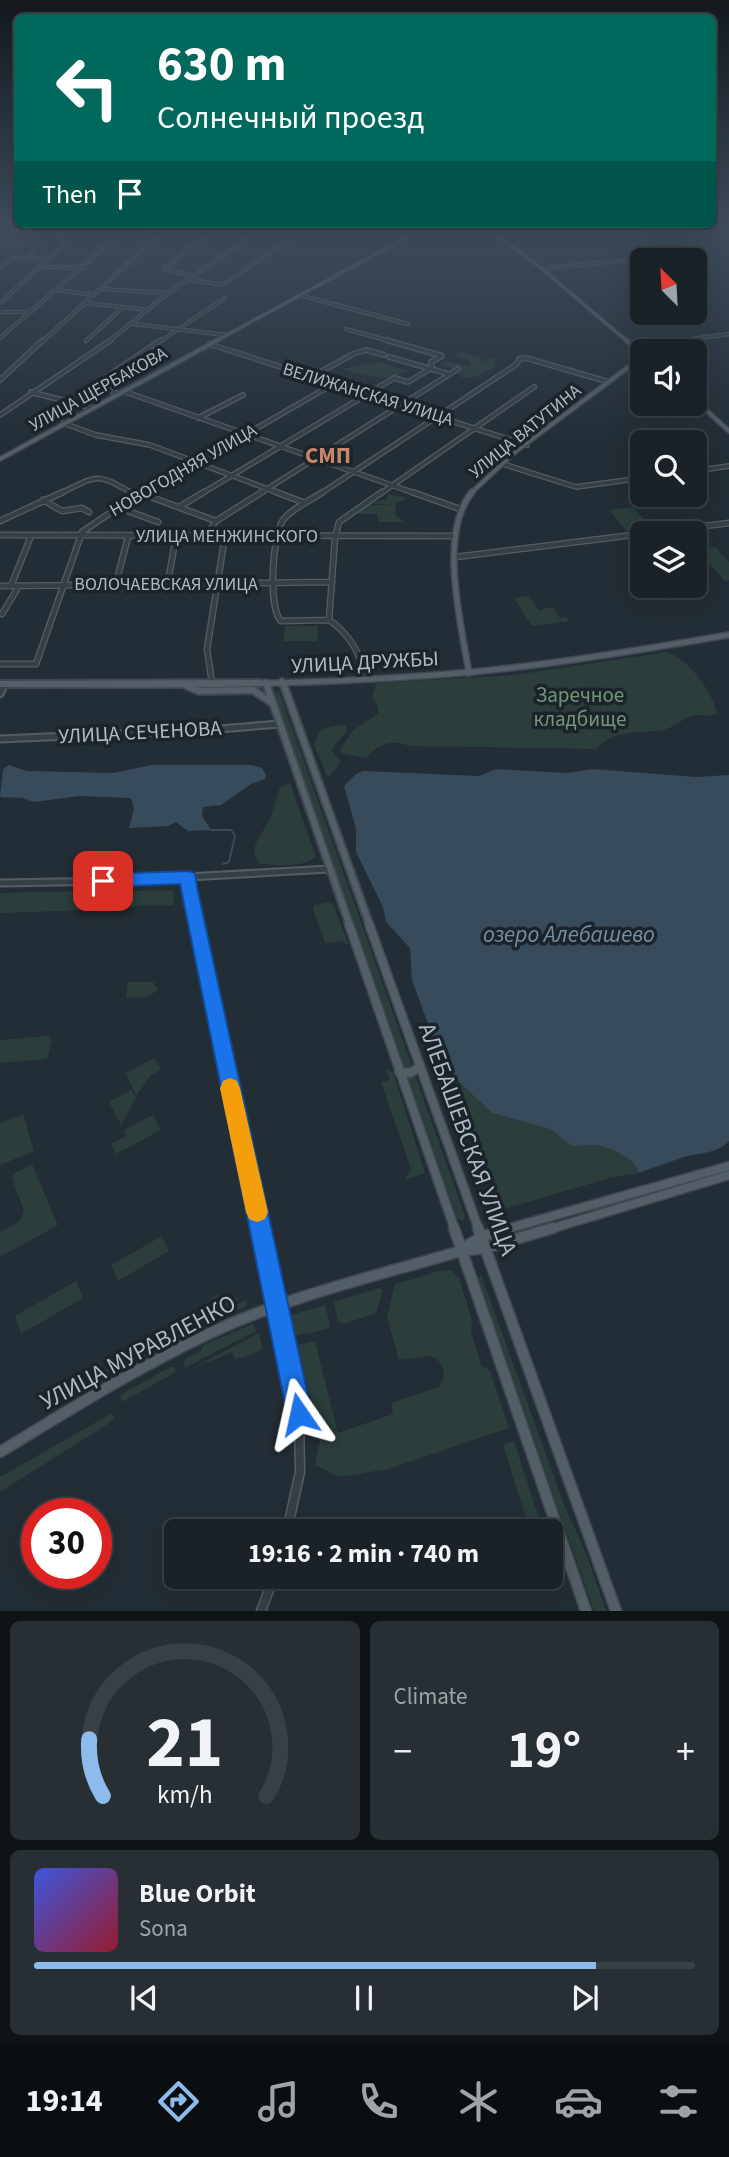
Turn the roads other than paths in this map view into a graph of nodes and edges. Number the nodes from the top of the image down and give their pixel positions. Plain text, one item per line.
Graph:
1 (51, 296) edge
2 (93, 296) edge
3 (164, 296) edge
4 (297, 296) edge
5 (303, 296) edge
6 (574, 296) edge
7 (225, 298) dead end
8 (86, 303) junction
9 (123, 307) junction
10 (148, 310) junction
11 (0, 312) edge
12 (32, 312) junction
13 (134, 324) junction
14 (408, 324) dead end
15 (180, 328) junction
16 (346, 329) dead end
17 (729, 334) edge
18 (226, 335) junction
19 (0, 338) edge
20 (689, 339) edge
21 (86, 341) dead end
22 (630, 343) edge
23 (209, 344) junction
24 (384, 355) dead end
25 (389, 357) dead end
26 (526, 358) joint
27 (630, 366) edge
28 (432, 368) junction
29 (458, 369) dead end
30 (449, 374) junction
31 (313, 376) junction
32 (0, 380) edge
33 (609, 382) junction
34 (335, 383) junction
35 (534, 387) dead end
36 (123, 391) junction
37 (31, 392) junction
38 (369, 393) junction
39 (118, 394) junction
40 (243, 395) dead end
41 (402, 404) junction
42 (92, 408) junction
43 (707, 411) edge
44 (0, 415) edge
45 (437, 415) junction
46 (198, 418) junction
47 (63, 423) junction
48 (476, 428) junction
49 (729, 431) edge
50 (246, 434) junction
51 (527, 445) junction
52 (281, 446) junction
53 (1, 457) edge
54 (316, 458) junction
55 (196, 463) junction
56 (503, 464) junction
57 (729, 466) edge
58 (707, 469) edge
59 (353, 471) junction
60 (231, 476) junction
61 (630, 479) edge
62 (393, 485) junction
63 (267, 490) junction
64 (137, 494) junction
65 (43, 500) junction
66 (305, 503) junction
67 (117, 507) junction
68 (179, 507) junction
69 (460, 509) junction
70 (89, 512) dead end
71 (0, 521) edge
72 (158, 522) dead end
73 (216, 522) junction
74 (729, 523) edge
75 (277, 535) junction
76 (336, 535) junction
77 (0, 536) edge
78 (176, 536) junction
79 (206, 536) junction
80 (225, 536) junction
81 (455, 536) junction
82 (31, 537) junction
83 (80, 537) junction
84 (128, 537) junction
85 (456, 557) junction
86 (169, 582) junction
87 (332, 582) junction
88 (116, 583) junction
89 (218, 583) junction
90 (274, 583) junction
91 (64, 584) junction
92 (0, 586) edge
93 (11, 586) junction
94 (19, 586) junction
95 (2, 614) edge
96 (329, 620) junction
97 (729, 635) edge
98 (0, 664) edge
99 (469, 673) junction
100 (366, 678) junction
101 (282, 681) junction
102 (266, 682) junction
103 (212, 683) junction
104 (3, 684) edge
105 (182, 684) junction
106 (0, 694) edge
107 (272, 703) junction
108 (279, 724) junction
109 (0, 739) edge
110 (330, 869) junction
111 (189, 877) junction
112 (0, 883) edge
113 (420, 1067) junction
114 (399, 1072) junction
115 (729, 1166) edge
116 (729, 1175) edge
117 (481, 1237) junction
118 (485, 1248) junction
119 (461, 1251) junction
120 (278, 1305) junction
121 (0, 1452) edge
122 (289, 1519) edge
123 (269, 1589) edge
124 (261, 1611) edge
125 (586, 1611) edge
126 (616, 1611) edge

1 - 12 street
2 - 8 street
3 - 10 street
4 - 18 main road, УЛИЦА ЩЕРБАКОВА
5 - 14 street
6 - 22 main road
7 - 15 street
8 - 9 street
8 - 32 street
9 - 10 street
9 - 21 street
10 - 13 street
11 - 12 street
12 - 19 street
13 - 15 street
13 - 37 street
15 - 18 street
15 - 39 street
16 - 28 street
17 - 20 street
18 - 23 main road, УЛИЦА ЩЕРБАКОВА
23 - 31 street, ВЕЛИЖАНСКАЯ УЛИЦА
23 - 36 main road, УЛИЦА ЩЕРБАКОВА
24 - 31 street
25 - 28 street
26 - 33 street
26 - 45 street
27 - 33 main road, УЛИЦА ВАТУТИНА
28 - 30 street
28 - 38 street
29 - 30 street
30 - 41 street
31 - 34 street, ВЕЛИЖАНСКАЯ УЛИЦА
33 - 51 main road, УЛИЦА ВАТУТИНА
34 - 38 street, ВЕЛИЖАНСКАЯ УЛИЦА
34 - 50 street, НОВОГОДНЯЯ УЛИЦА
35 - 48 street
36 - 39 main road, УЛИЦА ЩЕРБАКОВА
36 - 46 street
37 - 42 street
37 - 44 street
38 - 41 street, ВЕЛИЖАНСКАЯ УЛИЦА
38 - 52 street
39 - 42 main road, УЛИЦА ЩЕРБАКОВА
40 - 46 street
41 - 45 street, ВЕЛИЖАНСКАЯ УЛИЦА
41 - 54 street
42 - 47 main road, УЛИЦА ЩЕРБАКОВА
43 - 49 main road
45 - 48 street, ВЕЛИЖАНСКАЯ УЛИЦА
45 - 59 street
46 - 50 street
47 - 53 main road, УЛИЦА ЩЕРБАКОВА
47 - 55 street
48 - 51 street, ВЕЛИЖАНСКАЯ УЛИЦА
48 - 62 street
50 - 52 street
50 - 55 street, НОВОГОДНЯЯ УЛИЦА
51 - 56 main road, УЛИЦА ВАТУТИНА
52 - 54 street
52 - 60 street
54 - 59 street
54 - 63 street
55 - 60 street
55 - 64 street, НОВОГОДНЯЯ УЛИЦА
56 - 61 street
56 - 69 main road, УЛИЦА ВАТУТИНА
57 - 58 street
59 - 62 street
59 - 66 street
60 - 63 street
60 - 68 street
62 - 69 street
62 - 76 street
63 - 66 street
63 - 73 street
64 - 65 street
64 - 67 street, НОВОГОДНЯЯ УЛИЦА
64 - 68 street
65 - 70 street
65 - 71 street
66 - 75 street
67 - 72 street
67 - 83 street, НОВОГОДНЯЯ УЛИЦА
68 - 73 street
69 - 81 main road, УЛИЦА ВАТУТИНА
73 - 79 street
74 - 85 street
75 - 76 street, УЛИЦА МЕНЖИНСКОГО
75 - 80 street, УЛИЦА МЕНЖИНСКОГО
75 - 90 street
76 - 81 street, УЛИЦА МЕНЖИНСКОГО
76 - 87 street
77 - 82 street, УЛИЦА МЕНЖИНСКОГО
78 - 79 street, УЛИЦА МЕНЖИНСКОГО
78 - 84 street, УЛИЦА МЕНЖИНСКОГО
78 - 86 street
79 - 80 street, УЛИЦА МЕНЖИНСКОГО
80 - 89 street
81 - 85 main road, УЛИЦА ВАТУТИНА
82 - 83 street, УЛИЦА МЕНЖИНСКОГО
82 - 93 street
83 - 84 street, УЛИЦА МЕНЖИНСКОГО
83 - 91 street
84 - 88 street
85 - 99 main road, УЛИЦА ВАТУТИНА
86 - 88 street, ВОЛОЧАЕВСКАЯ УЛИЦА
86 - 89 street, ВОЛОЧАЕВСКАЯ УЛИЦА
87 - 90 street, ВОЛОЧАЕВСКАЯ УЛИЦА
87 - 96 street
88 - 91 street, ВОЛОЧАЕВСКАЯ УЛИЦА
89 - 90 street, ВОЛОЧАЕВСКАЯ УЛИЦА
89 - 103 street
90 - 96 street
91 - 94 street, ВОЛОЧАЕВСКАЯ УЛИЦА
91 - 98 street
92 - 93 street, ВОЛОЧАЕВСКАЯ УЛИЦА
93 - 94 street, ВОЛОЧАЕВСКАЯ УЛИЦА
94 - 95 street
96 - 100 street
97 - 99 main road, УЛИЦА ДРУЖБЫ
99 - 100 main road, УЛИЦА ДРУЖБЫ
100 - 101 main road, УЛИЦА ДРУЖБЫ
101 - 102 main road, УЛИЦА ДРУЖБЫ
101 - 113 main road, АЛЕБАШЕВСКАЯ УЛИЦА
102 - 103 main road, УЛИЦА ДРУЖБЫ
102 - 107 main road, АЛЕБАШЕВСКАЯ УЛИЦА
103 - 105 main road, УЛИЦА ДРУЖБЫ
104 - 105 main road, УЛИЦА ДРУЖБЫ
104 - 106 street
105 - 107 main road
107 - 108 main road, АЛЕБАШЕВСКАЯ УЛИЦА
108 - 109 street, УЛИЦА СЕЧЕНОВА
108 - 110 main road, АЛЕБАШЕВСКАЯ УЛИЦА
110 - 111 street
110 - 114 main road, АЛЕБАШЕВСКАЯ УЛИЦА
111 - 112 street
111 - 120 street
113 - 114 main road
113 - 117 main road, АЛЕБАШЕВСКАЯ УЛИЦА
114 - 119 main road, АЛЕБАШЕВСКАЯ УЛИЦА
115 - 117 main road
116 - 118 main road
117 - 118 main road, АЛЕБАШЕВСКАЯ УЛИЦА
117 - 119 main road
118 - 119 main road
118 - 126 main road, АЛЕБАШЕВСКАЯ УЛИЦА
119 - 120 main road, УЛИЦА МУРАВЛЕНКО
119 - 125 main road, АЛЕБАШЕВСКАЯ УЛИЦА
120 - 121 main road, УЛИЦА МУРАВЛЕНКО
120 - 122 street
123 - 124 street

